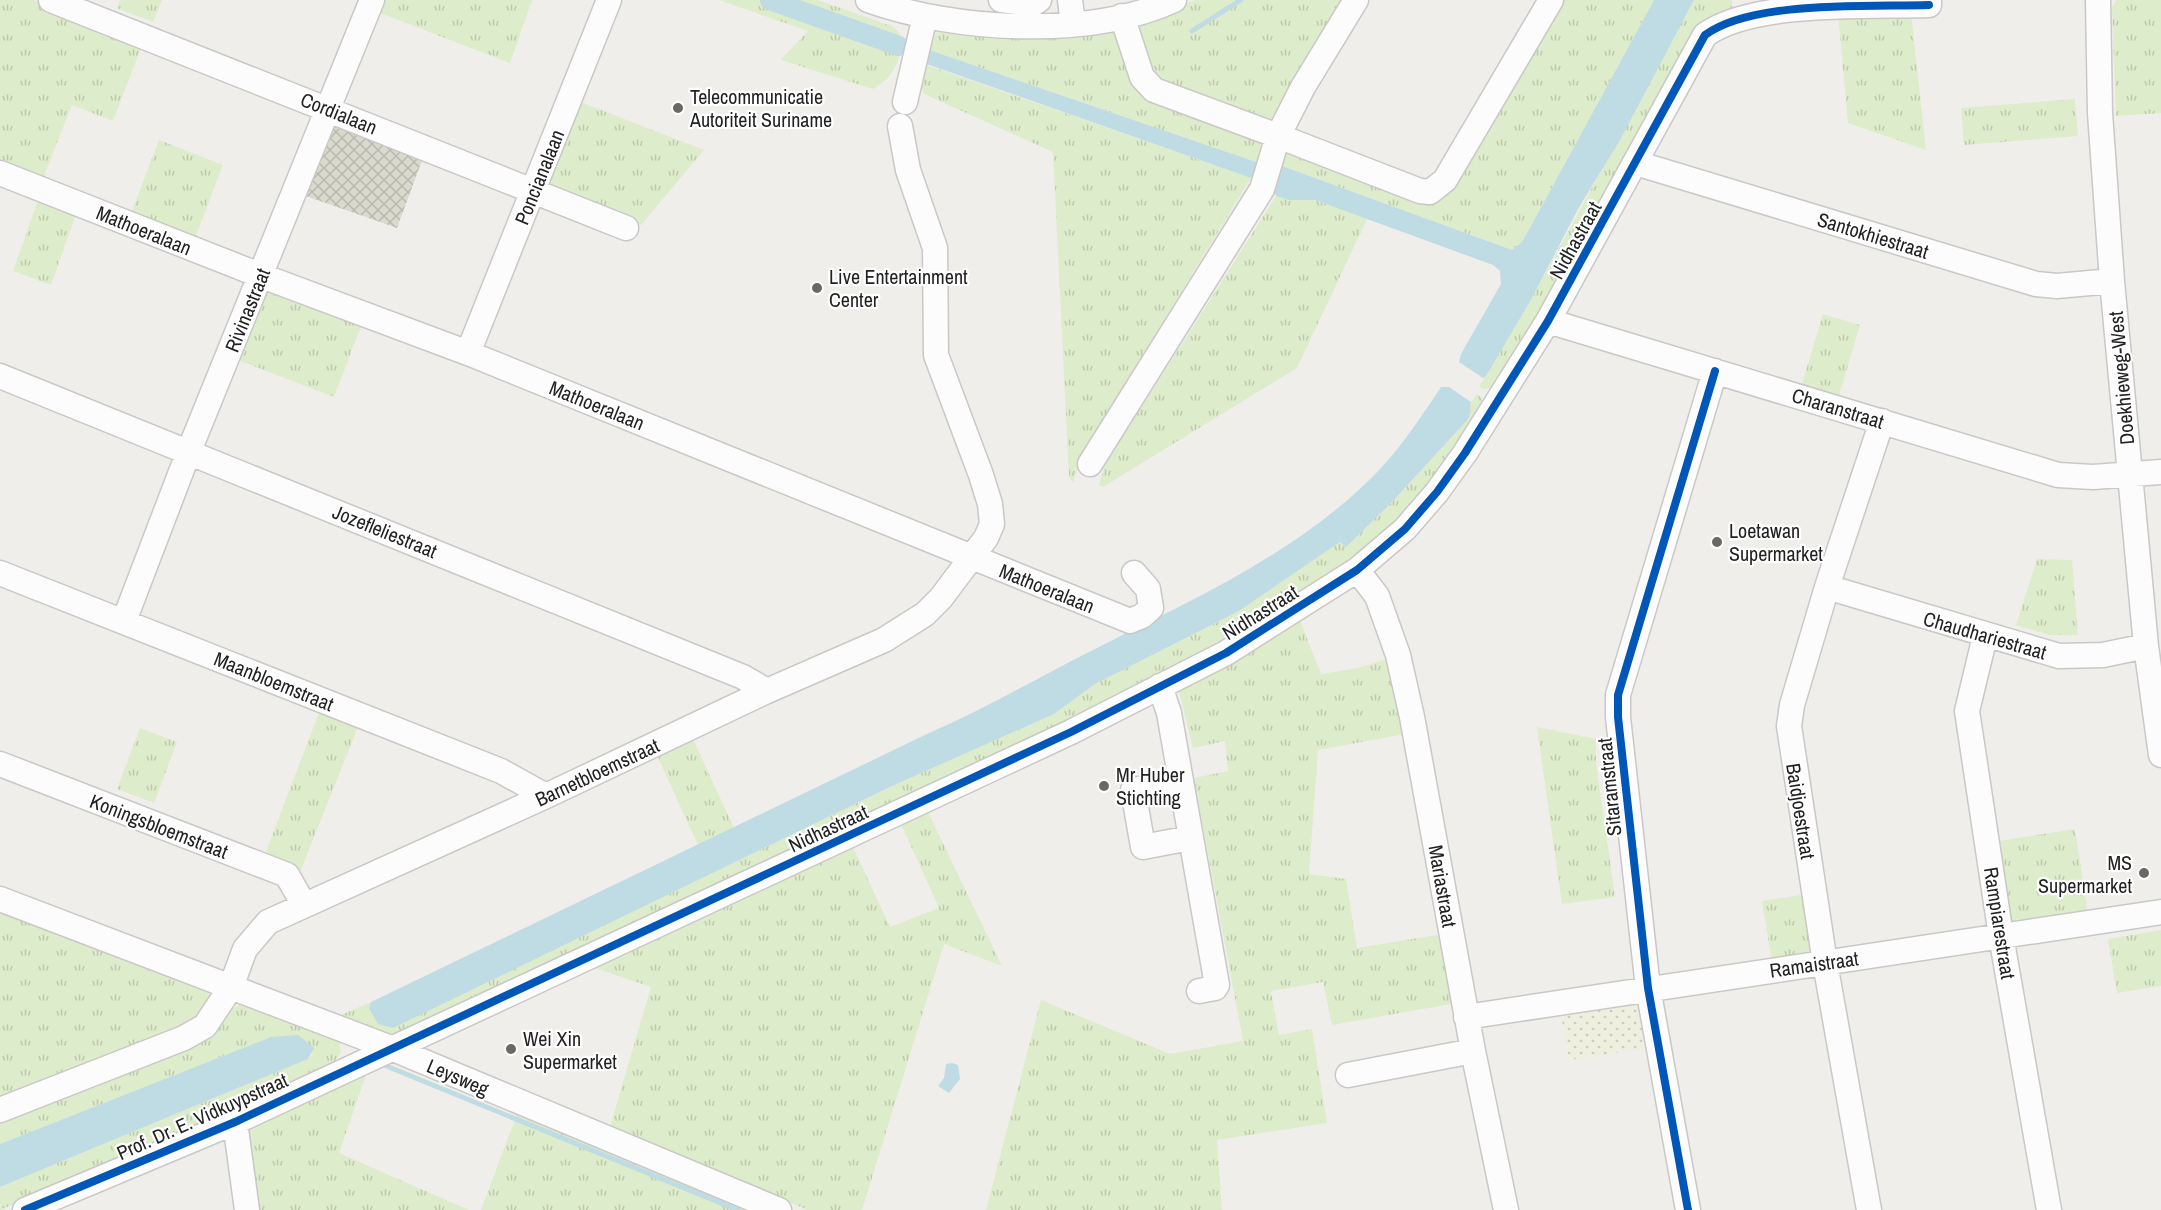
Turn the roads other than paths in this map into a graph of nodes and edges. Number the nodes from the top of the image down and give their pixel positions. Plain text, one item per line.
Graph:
1 (51, 0) edge
2 (372, 0) edge
3 (609, 0) edge
4 (868, 0) edge
5 (1001, 0) edge
6 (1039, 0) edge
7 (1071, 0) edge
8 (1174, 0) edge
9 (1356, 0) edge
10 (1551, 0) edge
11 (1929, 2) edge
12 (2100, 2) edge
13 (925, 16) junction
14 (1122, 16) junction
15 (1073, 24) junction
16 (905, 102) dead end
17 (328, 108) junction
18 (900, 126) dead end
19 (1275, 148) junction
20 (1636, 163) junction
21 (0, 173) edge
22 (534, 191) junction
23 (626, 228) dead end
24 (262, 276) junction
25 (2112, 281) junction
26 (1548, 321) junction
27 (468, 353) junction
28 (1715, 371) junction
29 (0, 376) edge
30 (1882, 421) junction
31 (189, 451) junction
32 (1090, 464) dead end
33 (2161, 472) edge
34 (2130, 475) junction
35 (972, 558) junction
36 (1357, 570) junction
37 (0, 573) edge
38 (1134, 573) dead end
39 (1827, 587) junction
40 (124, 621) junction
41 (1985, 636) junction
42 (2146, 646) junction
43 (1160, 686) junction
44 (767, 691) junction
45 (2161, 755) edge
46 (0, 764) edge
47 (1180, 782) junction
48 (546, 796) junction
49 (1190, 838) junction
50 (0, 899) edge
51 (304, 904) junction
52 (2161, 912) edge
53 (2001, 936) junction
54 (1825, 963) junction
55 (231, 987) junction
56 (1648, 988) junction
57 (1199, 990) dead end
58 (1466, 1017) junction
59 (391, 1048) junction
60 (1473, 1051) junction
61 (1348, 1075) dead end
62 (0, 1110) edge
63 (235, 1122) junction
64 (28, 1209) edge
65 (248, 1210) edge
66 (779, 1210) edge
67 (1506, 1210) edge
68 (1688, 1210) edge
69 (1869, 1210) edge
70 (2049, 1210) edge

1 - 17 street, Cordialaan
2 - 17 street, Rivinastraat
3 - 22 street, Poncianalaan
4 - 13 street
5 - 6 street
7 - 15 street
8 - 14 street
9 - 19 street
10 - 19 street
11 - 20 street, Nidhastraat
12 - 25 street, Doekhieweg-West
13 - 15 street
13 - 16 street
14 - 15 street
14 - 19 street
17 - 22 street, Cordialaan
17 - 24 street, Rivinastraat
18 - 35 street, Barnetbloemstraat
19 - 32 street
20 - 25 street, Santokhiestraat
20 - 26 street, Nidhastraat
21 - 24 street, Mathoeralaan
22 - 23 street, Cordialaan
22 - 27 street, Poncianalaan
24 - 27 street, Mathoeralaan
24 - 31 street, Rivinastraat
25 - 34 street, Doekhieweg-West
26 - 28 street, Charanstraat
26 - 36 street, Nidhastraat
27 - 35 street, Mathoeralaan
28 - 30 street, Charanstraat
28 - 56 street, Sitaramstraat
29 - 31 street, Jozefleliestraat
30 - 34 street, Charanstraat
30 - 39 street, Baidjoestraat
31 - 40 street, Rivinastraat
31 - 44 street, Jozefleliestraat
33 - 34 street, Charanstraat
34 - 42 street, Doekhieweg-West
35 - 38 street, Mathoeralaan
35 - 44 street, Barnetbloemstraat
36 - 43 street, Nidhastraat
36 - 58 street, Mariastraat
37 - 40 street, Maanbloemstraat
39 - 41 street, Chaudhariestraat
39 - 54 street, Baidjoestraat
40 - 48 street, Maanbloemstraat
41 - 42 street, Chaudhariestraat
41 - 53 street, Rampiarestraat
42 - 45 street, Doekhieweg-West
43 - 47 street
43 - 59 street, Nidhastraat
44 - 48 street, Barnetbloemstraat
46 - 51 street, Koningsbloemstraat
47 - 49 street
47 - 49 street
48 - 51 street, Barnetbloemstraat
49 - 57 street
50 - 55 street, Leysweg
51 - 55 street, Barnetbloemstraat
52 - 53 street, Ramaistraat
53 - 54 street, Ramaistraat
53 - 70 street, Rampiarestraat
54 - 56 street, Ramaistraat
54 - 69 street, Baidjoestraat
55 - 59 street, Leysweg
55 - 62 street, Barnetbloemstraat
56 - 58 street, Ramaistraat
56 - 68 street, Sitaramstraat
58 - 60 street, Mariastraat
59 - 63 street, Prof. Dr. E. Vidkuypstraat
59 - 66 street, Leysweg
60 - 61 street
60 - 67 street, Mariastraat
63 - 64 street, Prof. Dr. E. Vidkuypstraat
63 - 65 street

